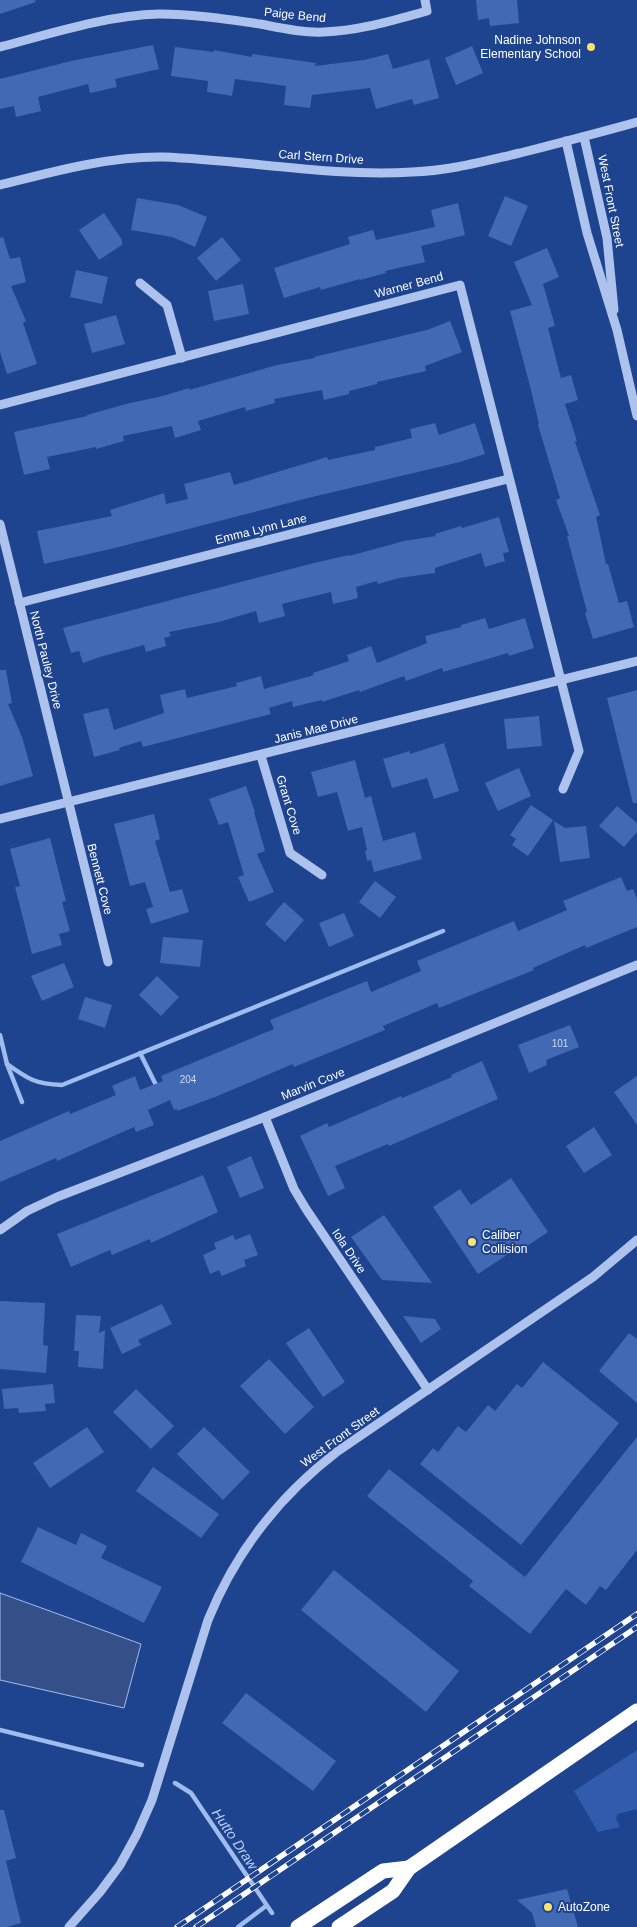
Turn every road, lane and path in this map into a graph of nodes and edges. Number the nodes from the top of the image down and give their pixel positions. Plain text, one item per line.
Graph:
1 (425, 0) edge
2 (0, 48) edge
3 (637, 122) edge
4 (584, 136) junction
5 (566, 141) junction
6 (0, 186) edge
7 (140, 283) dead end
8 (617, 330) junction
9 (182, 358) junction
10 (0, 405) edge
11 (637, 416) edge
12 (508, 479) junction
13 (0, 524) edge
14 (19, 603) junction
15 (637, 661) edge
16 (560, 679) junction
17 (261, 756) junction
18 (563, 789) dead end
19 (68, 802) junction
20 (0, 819) edge
21 (322, 875) dead end
22 (108, 962) dead end
23 (637, 965) edge
24 (265, 1117) junction
25 (0, 1230) edge
26 (637, 1240) edge
27 (428, 1390) junction
28 (637, 1711) edge
29 (410, 1868) junction
30 (69, 1927) edge
31 (298, 1927) edge
32 (339, 1927) edge

1 - 2 street, Paige Bend
3 - 4 street, Carl Stern Drive
4 - 5 street, Carl Stern Drive
4 - 8 street, West Front Street
5 - 6 street, Carl Stern Drive
5 - 8 street, West Front Street
7 - 9 street
8 - 11 street, West Front Street
9 - 10 street, Warner Bend
9 - 12 street, Warner Bend
12 - 14 street, Emma Lynn Lane
12 - 16 street, Warner Bend
13 - 14 street, North Pauley Drive
14 - 19 street, North Pauley Drive
15 - 16 street, Janis Mae Drive
16 - 17 street, Janis Mae Drive
16 - 18 street, Warner Bend
17 - 19 street, Janis Mae Drive
17 - 21 street, Grant Cove
19 - 20 street, Janis Mae Drive
19 - 22 street, Bennett Cove
23 - 24 street, Marvin Cove
24 - 25 street, Marvin Cove
24 - 27 street, Iola Drive
26 - 27 street, West Front Street
27 - 30 street, West Front Street
28 - 29 highway
29 - 31 highway
29 - 32 highway

